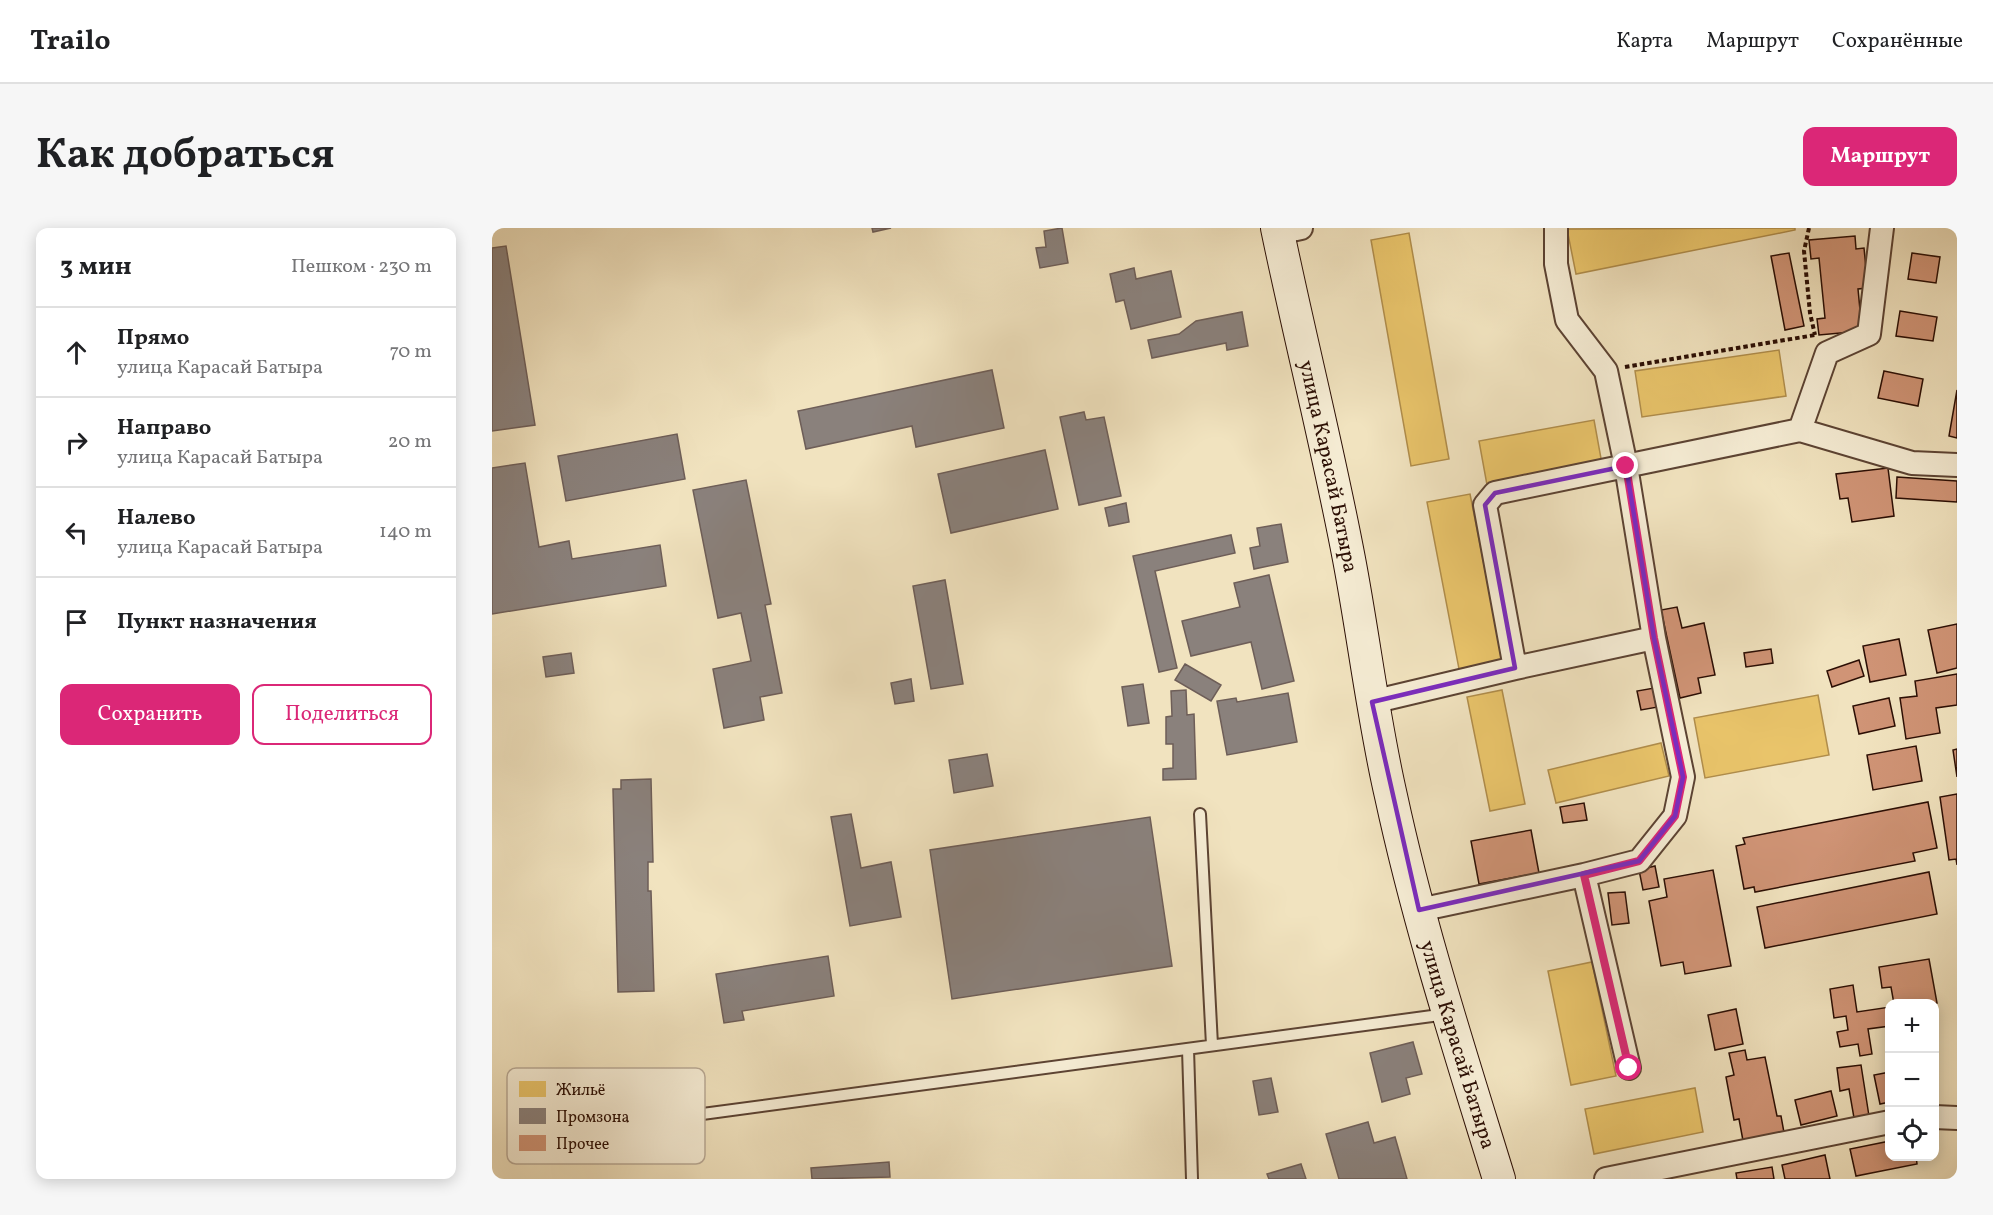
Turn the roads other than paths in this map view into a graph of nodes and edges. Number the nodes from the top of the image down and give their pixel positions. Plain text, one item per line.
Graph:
1 (1556, 228) edge
2 (1882, 228) edge
3 (1286, 230) edge
4 (1800, 430) junction
5 (1957, 465) edge
6 (1626, 466) junction
7 (1654, 638) junction
8 (1515, 668) junction
9 (1372, 702) junction
10 (1200, 814) dead end
11 (1584, 875) junction
12 (1419, 910) junction
13 (1448, 1013) junction
14 (1212, 1045) junction
15 (1188, 1048) junction
16 (1629, 1068) dead end
17 (705, 1114) edge
18 (1939, 1117) edge
19 (1957, 1118) edge
20 (1885, 1123) edge
21 (1661, 1173) edge
22 (1192, 1179) edge
23 (1499, 1179) edge
24 (1606, 1179) edge

1 - 6 street, улица Карасай Батыра
2 - 4 street
3 - 9 main road, улица Карасай Батыра
4 - 5 street
4 - 6 street
6 - 7 street, улица Карасай Батыра
6 - 8 street
7 - 8 street
7 - 11 street, улица Карасай Батыра
8 - 9 street
9 - 12 main road, улица Карасай Батыра
10 - 14 lane
11 - 12 street, улица Карасай Батыра
11 - 16 street
12 - 13 main road, улица Карасай Батыра
13 - 14 lane
13 - 23 main road, улица Карасай Батыра
14 - 15 lane
15 - 17 lane
15 - 22 lane
18 - 19 street
20 - 21 street
21 - 24 street

